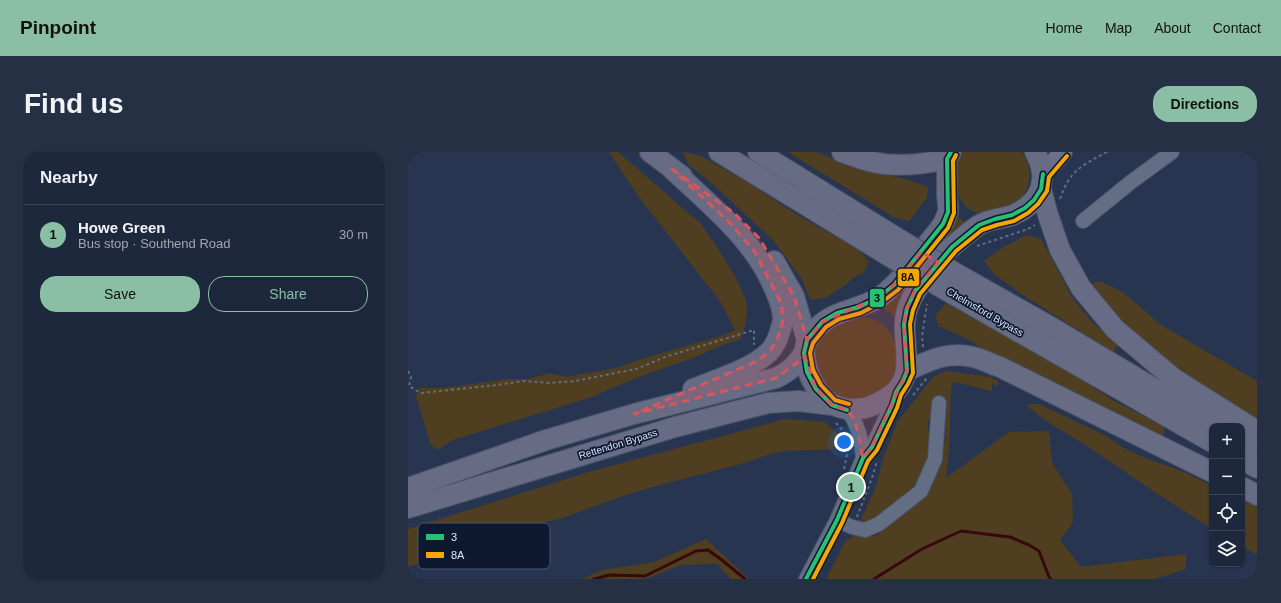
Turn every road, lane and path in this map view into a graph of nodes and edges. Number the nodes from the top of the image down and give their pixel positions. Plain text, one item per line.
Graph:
1 (650, 152) edge
2 (719, 152) edge
3 (758, 152) edge
4 (842, 152) edge
5 (1035, 152) edge
6 (1063, 152) edge
7 (1107, 152) edge
8 (1172, 152) edge
9 (949, 155) edge
10 (672, 169) junction
11 (1042, 181) junction
12 (1048, 215) junction
13 (1083, 221) dead end
14 (972, 250) dead end
15 (927, 303) dead end
16 (806, 346) junction
17 (757, 361) junction
18 (925, 362) junction
19 (907, 371) junction
20 (408, 372) edge
21 (903, 396) junction
22 (939, 403) dead end
23 (837, 412) junction
24 (634, 414) junction
25 (1212, 423) edge
26 (1257, 431) edge
27 (848, 438) dead end
28 (1209, 440) edge
29 (849, 442) dead end
30 (1245, 442) edge
31 (1257, 448) edge
32 (879, 457) dead end
33 (863, 458) junction
34 (1245, 461) edge
35 (1257, 468) edge
36 (1209, 471) edge
37 (843, 475) dead end
38 (408, 488) edge
39 (1245, 489) edge
40 (1257, 495) edge
41 (408, 508) edge
42 (838, 520) junction
43 (852, 527) junction
44 (806, 579) edge

1 - 10 highway
2 - 28 highway, Chelmsford Bypass, bridge
3 - 25 highway, Chelmsford Bypass, bridge
4 - 9 highway
5 - 11 highway
6 - 11 main road
7 - 12 path
8 - 13 street
9 - 16 highway
10 - 16 highway
10 - 17 highway
11 - 12 highway
11 - 19 highway
12 - 14 path
12 - 26 highway
15 - 18 path
16 - 23 highway
16 - 24 highway
17 - 20 path
17 - 24 highway
18 - 19 highway
18 - 21 path
18 - 36 highway
19 - 21 highway
21 - 23 highway, Rettendon Bypass
21 - 33 street
22 - 43 street
23 - 27 path
23 - 33 street
23 - 41 highway, Rettendon Bypass
24 - 38 highway
29 - 37 path
30 - 31 highway
32 - 43 path
33 - 42 street
34 - 35 highway
39 - 40 highway
42 - 43 street
42 - 44 street

